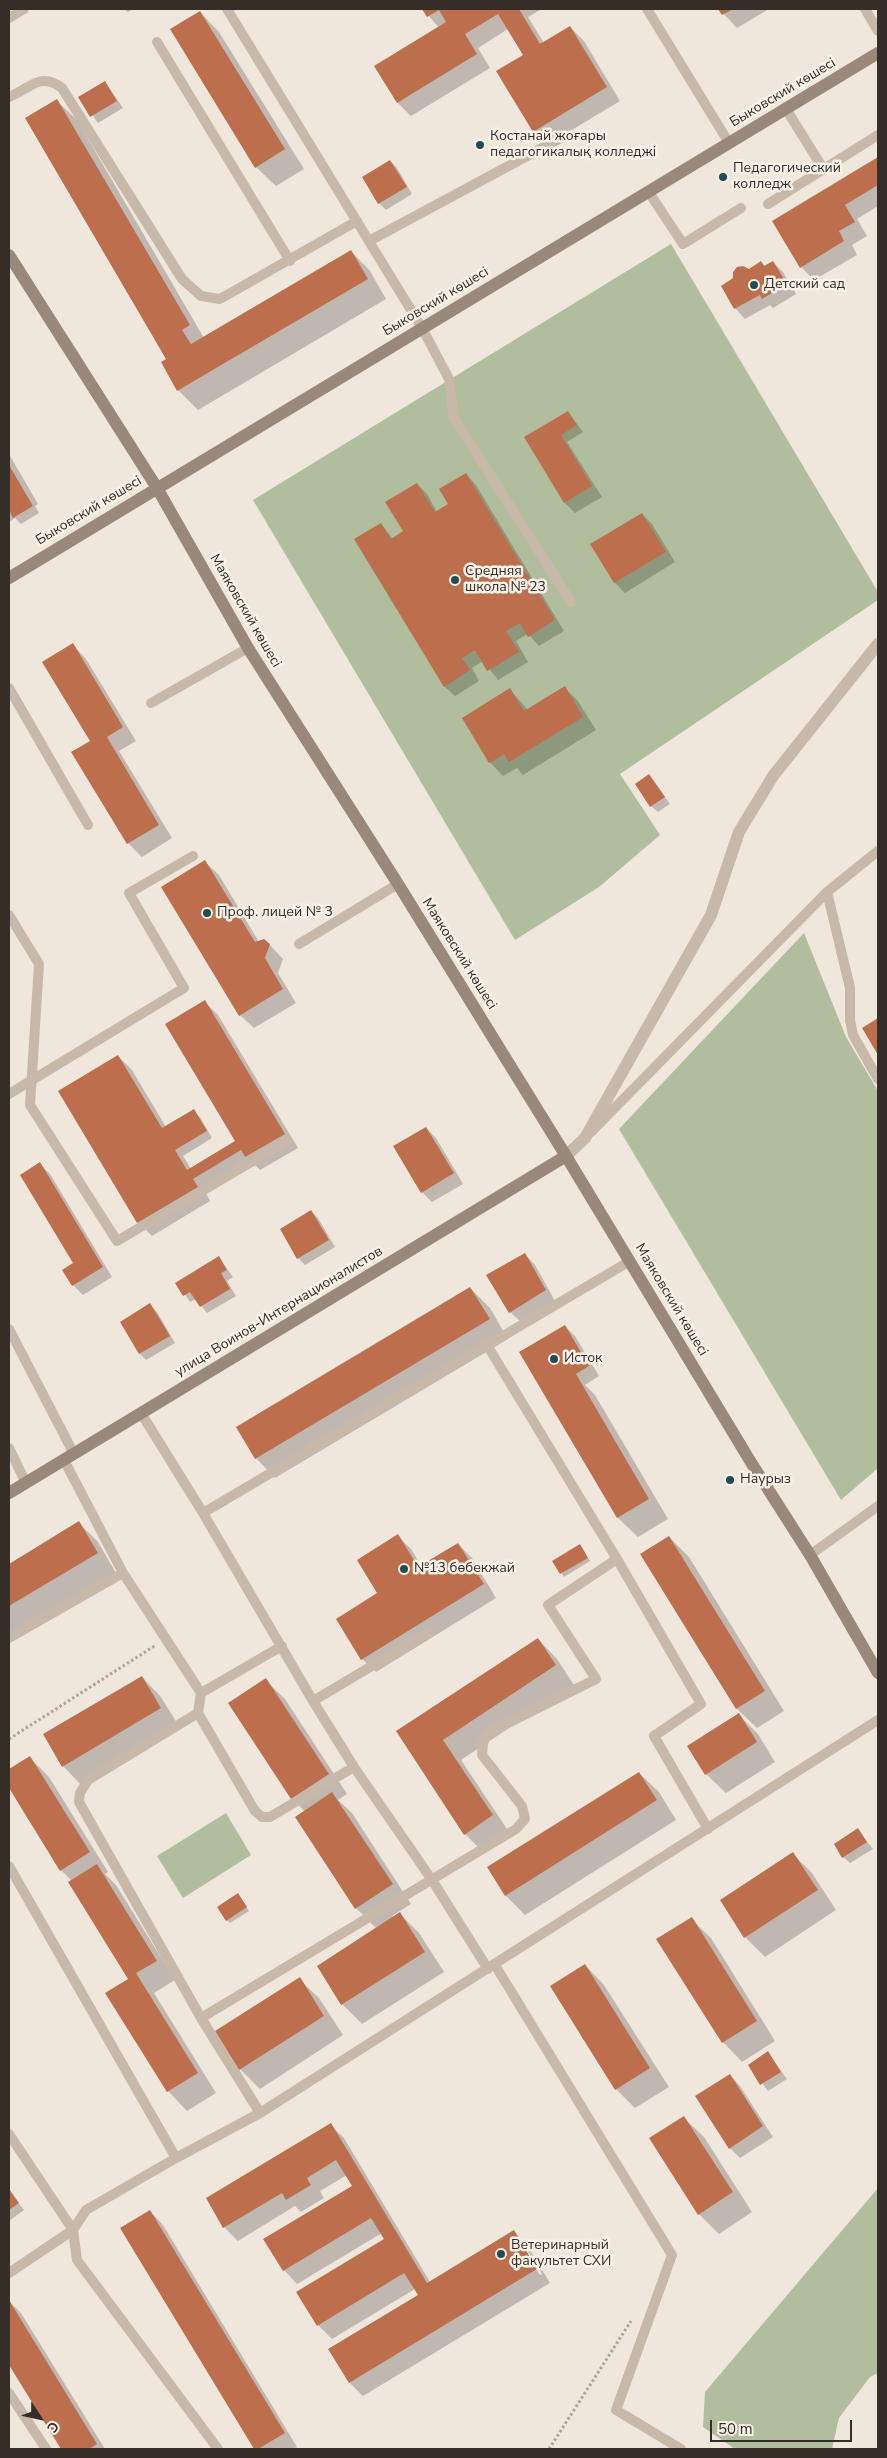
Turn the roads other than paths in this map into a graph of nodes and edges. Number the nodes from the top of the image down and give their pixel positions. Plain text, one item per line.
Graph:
1 (24, 9) edge
2 (227, 9) edge
3 (647, 9) edge
4 (865, 9) edge
5 (9, 18) edge
6 (878, 31) edge
7 (157, 42) dead end
8 (878, 53) edge
9 (9, 97) edge
10 (786, 109) junction
11 (568, 134) dead end
12 (878, 135) edge
13 (729, 143) junction
14 (824, 170) junction
15 (648, 191) junction
16 (768, 204) dead end
17 (741, 208) dead end
18 (357, 221) junction
19 (369, 241) junction
20 (9, 255) edge
21 (290, 261) junction
22 (422, 328) junction
23 (157, 488) junction
24 (9, 578) edge
25 (572, 602) dead end
26 (878, 644) edge
27 (248, 648) junction
28 (9, 688) edge
29 (151, 703) dead end
30 (88, 825) dead end
31 (878, 851) edge
32 (193, 856) dead end
33 (398, 884) junction
34 (827, 892) junction
35 (9, 915) edge
36 (300, 944) dead end
37 (878, 1078) edge
38 (32, 1080) junction
39 (9, 1094) edge
40 (585, 1138) junction
41 (287, 1141) dead end
42 (566, 1156) junction
43 (630, 1261) junction
44 (9, 1329) edge
45 (488, 1345) junction
46 (141, 1413) junction
47 (9, 1448) edge
48 (69, 1457) junction
49 (26, 1483) junction
50 (9, 1494) edge
51 (878, 1506) edge
52 (203, 1513) junction
53 (810, 1555) junction
54 (617, 1559) junction
55 (122, 1573) junction
56 (429, 1632) dead end
57 (9, 1638) edge
58 (282, 1646) junction
59 (878, 1673) edge
60 (201, 1693) junction
61 (313, 1701) junction
62 (198, 1714) junction
63 (878, 1720) edge
64 (354, 1768) junction
65 (708, 1829) junction
66 (9, 1866) edge
67 (432, 1880) junction
68 (491, 1967) junction
69 (201, 2018) junction
70 (260, 2113) junction
71 (9, 2134) edge
72 (176, 2158) junction
73 (73, 2230) junction
74 (9, 2273) edge
75 (9, 2392) edge
76 (46, 2449) edge
77 (218, 2449) edge
78 (681, 2449) edge

1 - 5 lane
2 - 18 lane
3 - 13 lane
4 - 6 lane
7 - 21 lane
8 - 10 main road, Быковский көшесі
9 - 21 lane
10 - 13 main road, Быковский көшесі
10 - 14 lane
11 - 19 lane
12 - 14 lane
13 - 15 main road, Быковский көшесі
14 - 16 lane
15 - 17 lane
15 - 22 main road, Быковский көшесі
18 - 19 lane
18 - 21 lane
19 - 22 lane
20 - 23 main road, Маяковский көшесі
22 - 23 main road, Быковский көшесі
22 - 25 lane
23 - 24 main road, Быковский көшесі
23 - 27 main road, Маяковский көшесі
26 - 40 street
27 - 29 lane
27 - 33 main road, Маяковский көшесі
28 - 30 lane
31 - 34 lane
32 - 38 lane
33 - 36 lane
33 - 42 main road, Маяковский көшесі
34 - 37 lane
34 - 40 lane
35 - 38 lane
38 - 39 lane
38 - 41 lane
40 - 42 street
42 - 43 main road, Маяковский көшесі
42 - 46 main road, улица Воинов-Интернационалистов
43 - 45 lane
43 - 53 main road, Маяковский көшесі
44 - 48 lane
45 - 52 lane
45 - 54 lane
46 - 48 main road, улица Воинов-Интернационалистов
46 - 52 lane
47 - 49 lane
48 - 49 main road, улица Воинов-Интернационалистов
48 - 55 lane
49 - 50 main road, улица Воинов-Интернационалистов
51 - 53 lane
52 - 58 lane
53 - 59 main road, Маяковский көшесі
54 - 65 lane
54 - 67 lane
55 - 57 lane
55 - 60 lane
56 - 61 lane
58 - 60 lane
58 - 61 lane
60 - 62 lane
61 - 64 lane
62 - 64 lane
62 - 69 lane
63 - 65 lane
64 - 67 lane
65 - 68 lane
66 - 72 lane
67 - 68 lane
67 - 69 lane
68 - 70 lane
68 - 78 lane
69 - 70 lane
70 - 72 lane
71 - 73 lane
72 - 73 lane
73 - 74 lane
73 - 77 lane
75 - 76 lane

